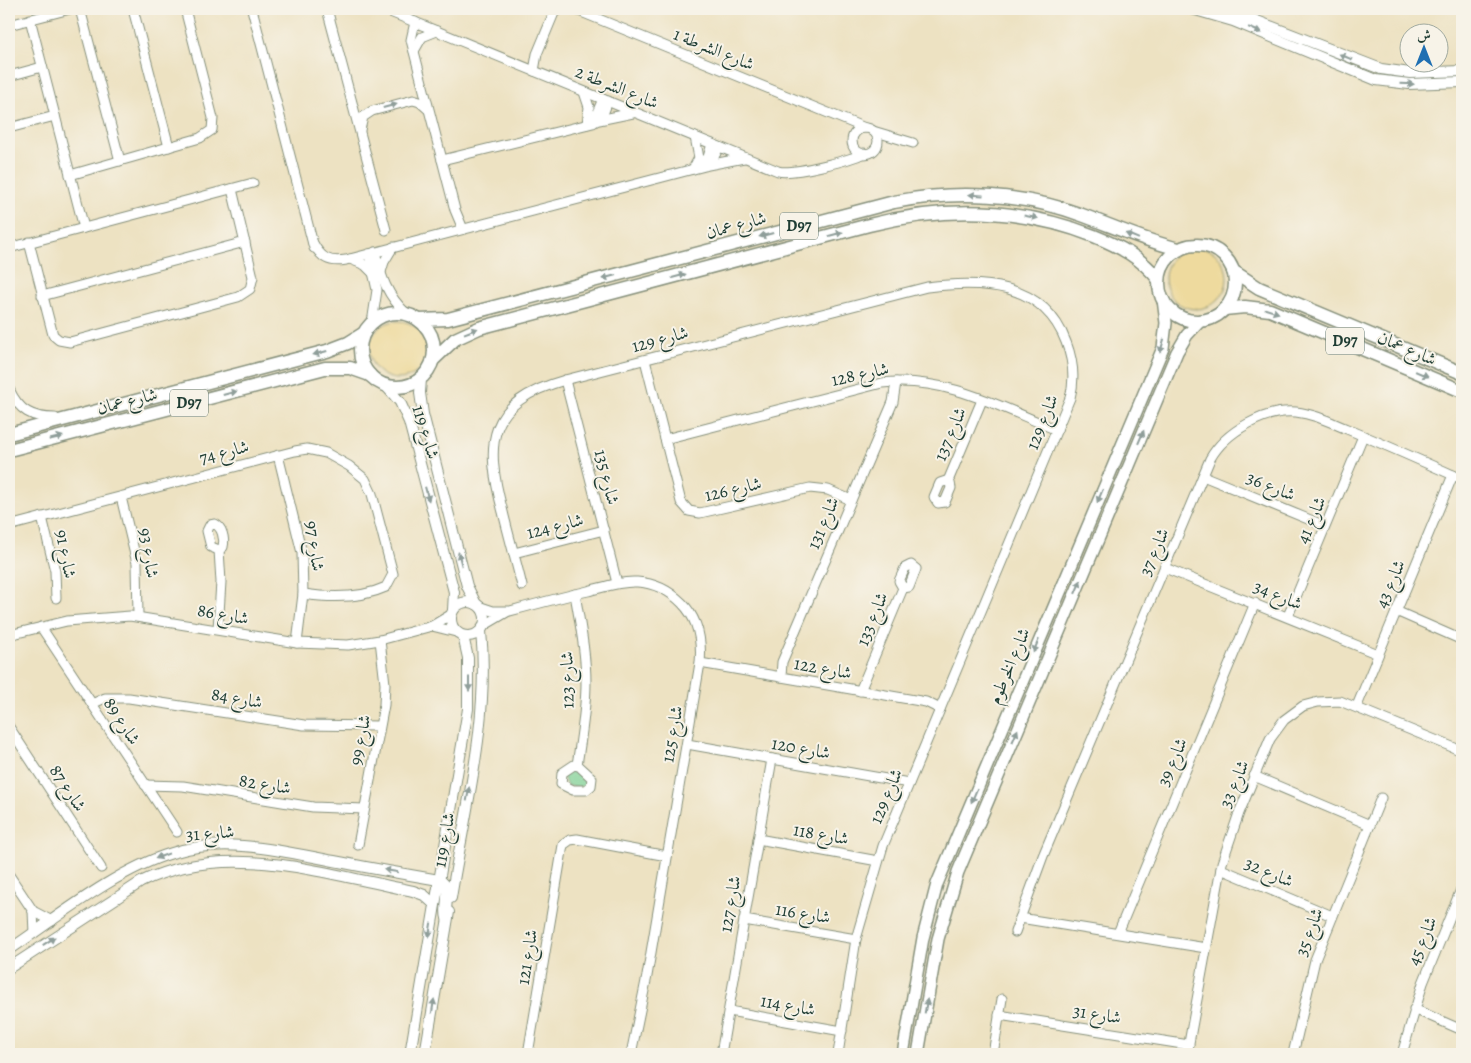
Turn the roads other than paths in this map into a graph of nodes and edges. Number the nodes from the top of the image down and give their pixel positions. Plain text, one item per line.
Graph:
1 (70, 9) edge
2 (80, 9) edge
3 (133, 9) edge
4 (185, 9) edge
5 (252, 9) edge
6 (383, 9) edge
7 (574, 9) edge
8 (1192, 9) edge
9 (1226, 9) edge
10 (329, 10) edge
11 (555, 10) edge
12 (396, 14) junction
13 (30, 19) junction
14 (418, 23) junction
15 (9, 24) edge
16 (437, 31) junction
17 (412, 44) junction
18 (42, 67) junction
19 (531, 70) junction
20 (1462, 71) edge
21 (9, 76) edge
22 (1462, 82) edge
23 (584, 92) junction
24 (605, 100) junction
25 (429, 109) junction
26 (636, 113) junction
27 (55, 116) junction
28 (843, 118) junction
29 (599, 120) junction
30 (587, 124) junction
31 (9, 128) edge
32 (869, 129) junction
33 (360, 130) junction
34 (695, 137) junction
35 (895, 139) junction
36 (853, 141) junction
37 (914, 143) dead end
38 (878, 144) junction
39 (715, 145) junction
40 (169, 147) junction
41 (864, 153) junction
42 (748, 159) junction
43 (442, 160) junction
44 (840, 160) junction
45 (120, 161) junction
46 (700, 167) junction
47 (70, 175) junction
48 (253, 183) dead end
49 (232, 189) junction
50 (84, 228) junction
51 (461, 229) junction
52 (386, 230) dead end
53 (28, 242) junction
54 (245, 242) junction
55 (394, 247) junction
56 (9, 248) edge
57 (1179, 250) junction
58 (372, 253) junction
59 (348, 260) junction
60 (1233, 271) junction
61 (377, 275) junction
62 (1159, 280) junction
63 (42, 296) junction
64 (1162, 299) junction
65 (1224, 309) junction
66 (407, 314) junction
67 (419, 320) junction
68 (1202, 320) junction
69 (368, 328) junction
70 (433, 360) junction
71 (644, 360) junction
72 (1462, 373) edge
73 (370, 376) junction
74 (421, 379) junction
75 (565, 380) junction
76 (896, 382) junction
77 (385, 385) junction
78 (9, 390) edge
79 (1462, 391) edge
80 (982, 400) junction
81 (9, 406) edge
82 (66, 419) junction
83 (1058, 430) junction
84 (9, 434) edge
85 (1363, 436) junction
86 (665, 439) junction
87 (9, 450) edge
88 (278, 455) junction
89 (1453, 475) junction
90 (1203, 476) junction
91 (1462, 479) edge
92 (948, 481) dead end
93 (121, 497) junction
94 (851, 500) junction
95 (42, 518) junction
96 (9, 526) edge
97 (1326, 526) junction
98 (604, 530) junction
99 (219, 550) dead end
100 (514, 553) junction
101 (1165, 568) junction
102 (617, 584) junction
103 (522, 586) dead end
104 (903, 588) dead end
105 (303, 594) junction
106 (575, 594) junction
107 (56, 598) dead end
108 (1255, 603) junction
109 (479, 606) junction
110 (510, 611) junction
111 (1396, 611) junction
112 (453, 612) junction
113 (138, 616) junction
114 (1288, 616) junction
115 (432, 626) junction
116 (41, 627) junction
117 (483, 628) junction
118 (218, 629) junction
119 (459, 634) junction
120 (9, 635) edge
121 (380, 640) junction
122 (1462, 640) edge
123 (297, 643) junction
124 (1378, 654) junction
125 (700, 663) junction
126 (781, 677) junction
127 (860, 691) junction
128 (92, 704) junction
129 (1357, 706) junction
130 (940, 709) junction
131 (379, 726) junction
132 (9, 727) edge
133 (687, 744) junction
134 (1462, 751) edge
135 (772, 759) junction
136 (578, 765) dead end
137 (1254, 776) junction
138 (909, 783) junction
139 (145, 785) junction
140 (160, 786) junction
141 (153, 796) junction
142 (1381, 798) dead end
143 (364, 809) junction
144 (1370, 826) junction
145 (177, 832) dead end
146 (758, 839) junction
147 (358, 845) dead end
148 (667, 856) junction
149 (313, 857) junction
150 (878, 861) junction
151 (266, 863) junction
152 (101, 868) dead end
153 (1221, 869) junction
154 (9, 875) edge
155 (439, 880) junction
156 (1462, 887) edge
157 (434, 904) junction
158 (33, 911) junction
159 (1332, 916) junction
160 (447, 918) junction
161 (1020, 918) junction
162 (744, 920) junction
163 (52, 921) junction
164 (1015, 932) dead end
165 (34, 933) junction
166 (1118, 933) junction
167 (856, 938) junction
168 (1206, 948) junction
169 (9, 950) edge
170 (9, 968) edge
171 (1002, 999) dead end
172 (1414, 1009) junction
173 (728, 1011) junction
174 (999, 1015) junction
175 (1462, 1030) edge
176 (842, 1031) junction
177 (1189, 1045) junction
178 (411, 1054) edge
179 (424, 1054) edge
180 (528, 1054) edge
181 (631, 1054) edge
182 (721, 1054) edge
183 (838, 1054) edge
184 (903, 1054) edge
185 (918, 1054) edge
186 (993, 1054) edge
187 (1187, 1054) edge
188 (1293, 1054) edge
189 (1402, 1054) edge

1 - 13 street
2 - 45 street
3 - 40 street
4 - 40 street
5 - 59 street
6 - 12 street, شارع الشرطة 2
7 - 28 street, شارع الشرطة 1
8 -> 22 street
20 -> 9 street
10 - 33 street
11 - 19 street
12 - 14 street, شارع الشرطة 2
12 - 17 street
13 - 15 street
13 - 18 street
14 - 16 street, شارع الشرطة 2
14 - 17 street
16 - 17 street
16 - 19 street, شارع الشرطة 2
17 - 25 street
18 - 21 street
18 - 27 street
19 - 23 street, شارع الشرطة 2
23 - 24 street, شارع الشرطة 2
23 - 30 street
24 - 26 street, شارع الشرطة 2
24 - 29 street
24 - 30 street
33 -> 25 street
25 - 43 street
26 - 29 street
26 - 34 street, شارع الشرطة 2
27 - 31 street
27 - 47 street
28 - 32 street, شارع الشرطة 1
28 - 36 street
29 - 30 street
30 - 43 street
32 - 35 street, شارع الشرطة 1
32 - 36 street
32 - 38 street
33 - 52 street
34 - 39 street, شارع الشرطة 2
34 - 46 street
35 - 37 street, شارع الشرطة 1
35 - 38 street
36 - 41 street
36 - 44 street
38 - 41 street
39 - 42 street, شارع الشرطة 2
39 - 46 street
40 - 45 street
41 - 44 street, شارع الشرطة 2
42 - 44 street, شارع الشرطة 2
42 - 46 street
43 - 51 street
45 - 47 street
46 - 51 street
47 - 50 street
48 - 49 street
49 - 50 street
49 - 54 street
50 - 53 street
51 - 55 street
53 - 56 street
53 - 63 street
54 - 63 street
54 - 63 street
55 - 58 street
55 - 61 street
57 - 60 main road
57 - 62 main road
57 -> 67 main road, شارع عمان / D97
58 - 59 street
58 - 61 street
59 - 61 street
60 - 65 main road
60 - 72 main road, شارع عمان / D97
61 - 66 street
61 - 69 street
62 - 64 main road
70 -> 62 main road, شارع عمان / D97
64 - 68 main road
64 -> 184 main road, شارع الخرطوم
65 - 68 main road
65 -> 79 main road, شارع عمان / D97
66 - 67 main road
66 - 69 main road
67 - 70 main road
185 -> 68 main road, شارع الخرطوم
69 - 73 main road
69 -> 82 main road, شارع عمان / D97
70 - 74 main road
71 - 75 street, شارع 129
71 - 83 street, شارع 129
71 - 86 street, شارع 126
73 - 77 main road
87 -> 73 main road, شارع عمان / D97
74 - 77 main road
109 -> 74 street, شارع 119
75 - 98 street, شارع 135
75 - 100 street, شارع 129
76 - 80 street, شارع 128
76 - 86 street, شارع 128
76 - 94 street, شارع 131
77 -> 112 street, شارع 119
78 - 81 street
78 - 82 street
80 - 83 street, شارع 128
80 - 92 street, شارع 137
82 - 84 main road, شارع عمان / D97
83 - 130 street, شارع 129
85 - 89 street, شارع 37
85 - 90 street, شارع 37
85 - 97 street, شارع 41
86 - 94 street, شارع 126
88 - 93 street, شارع 74
88 - 105 street, شارع 97
88 - 105 street, شارع 74
89 - 91 street, شارع 37
89 - 111 street, شارع 43
90 - 97 street, شارع 36
90 - 101 street, شارع 37
93 - 95 street, شارع 74
93 - 113 street, شارع 93
94 - 126 street, شارع 131
95 - 96 street, شارع 74
95 - 107 street, شارع 91
97 - 114 street, شارع 41
98 - 100 street, شارع 124
98 - 102 street, شارع 135
99 - 118 street
100 - 103 street, شارع 129
101 - 108 street, شارع 34
101 - 161 street, شارع 37
102 - 106 street, شارع 125
102 - 125 street, شارع 125
104 - 127 street, شارع 133
105 - 123 street, شارع 97
106 - 110 street, شارع 125
106 - 136 street, شارع 123
108 - 114 street, شارع 34
108 - 166 street, شارع 39
109 - 110 street, شارع 125
109 - 112 street
109 - 117 street
110 - 117 street, شارع 125
111 - 122 street
111 - 124 street, شارع 43
112 - 115 street, شارع 86
112 - 119 street
113 - 116 street, شارع 86
113 - 118 street, شارع 86
114 - 124 street, شارع 34
115 - 119 street, شارع 86
115 - 121 street, شارع 86
116 - 120 street, شارع 86
116 - 128 street, شارع 89
117 - 119 street
160 -> 117 street, شارع 119
118 - 123 street, شارع 86
119 -> 155 street, شارع 119
121 - 123 street, شارع 86
121 - 131 street, شارع 99
124 - 129 street, شارع 43
125 - 126 street, شارع 122
125 - 133 street, شارع 125
126 - 127 street, شارع 122
127 - 130 street, شارع 122
128 - 131 street, شارع 84
128 - 139 street, شارع 89
129 - 134 street, شارع 33
129 - 137 street, شارع 33
130 - 138 street, شارع 129
131 - 143 street, شارع 99
132 - 152 street, شارع 87
133 - 135 street, شارع 120
133 - 148 street, شارع 125
135 - 138 street, شارع 120
135 - 146 street, شارع 127
137 - 144 street
137 - 153 street, شارع 33
138 - 150 street, شارع 129
139 - 140 street, شارع 82
139 - 141 street, شارع 89
140 - 141 street
140 - 143 street, شارع 82
141 - 145 street, شارع 89
142 - 144 street, شارع 35
143 - 147 street, شارع 99
144 - 159 street, شارع 35
146 - 150 street, شارع 118
146 - 162 street, شارع 127
148 - 180 street, شارع 121
148 - 181 street, شارع 125
149 - 151 street
155 -> 149 street, شارع 31
149 -> 163 street, شارع 31
150 - 167 street, شارع 129
151 - 157 street, شارع 31
170 -> 151 street, شارع 31
153 - 159 street, شارع 32
153 - 168 street, شارع 33
154 - 158 street
155 - 157 street, شارع 119
155 - 160 street
156 - 172 street, شارع 45
157 -> 178 street, شارع 119
158 - 163 street
158 - 165 street
159 - 188 street, شارع 35
179 -> 160 street, شارع 119
161 - 164 street, شارع 37
161 - 166 street
162 - 167 street, شارع 116
162 - 173 street, شارع 127
163 - 165 street, شارع 31
165 - 169 street, شارع 31
166 - 168 street
167 - 176 street, شارع 129
168 - 177 street, شارع 33
171 - 174 street
172 - 175 street
172 - 189 street
173 - 176 street, شارع 114
173 - 182 street, شارع 127
174 - 177 street, شارع 31
174 - 186 street
176 - 183 street, شارع 129
177 - 187 street, شارع 33

